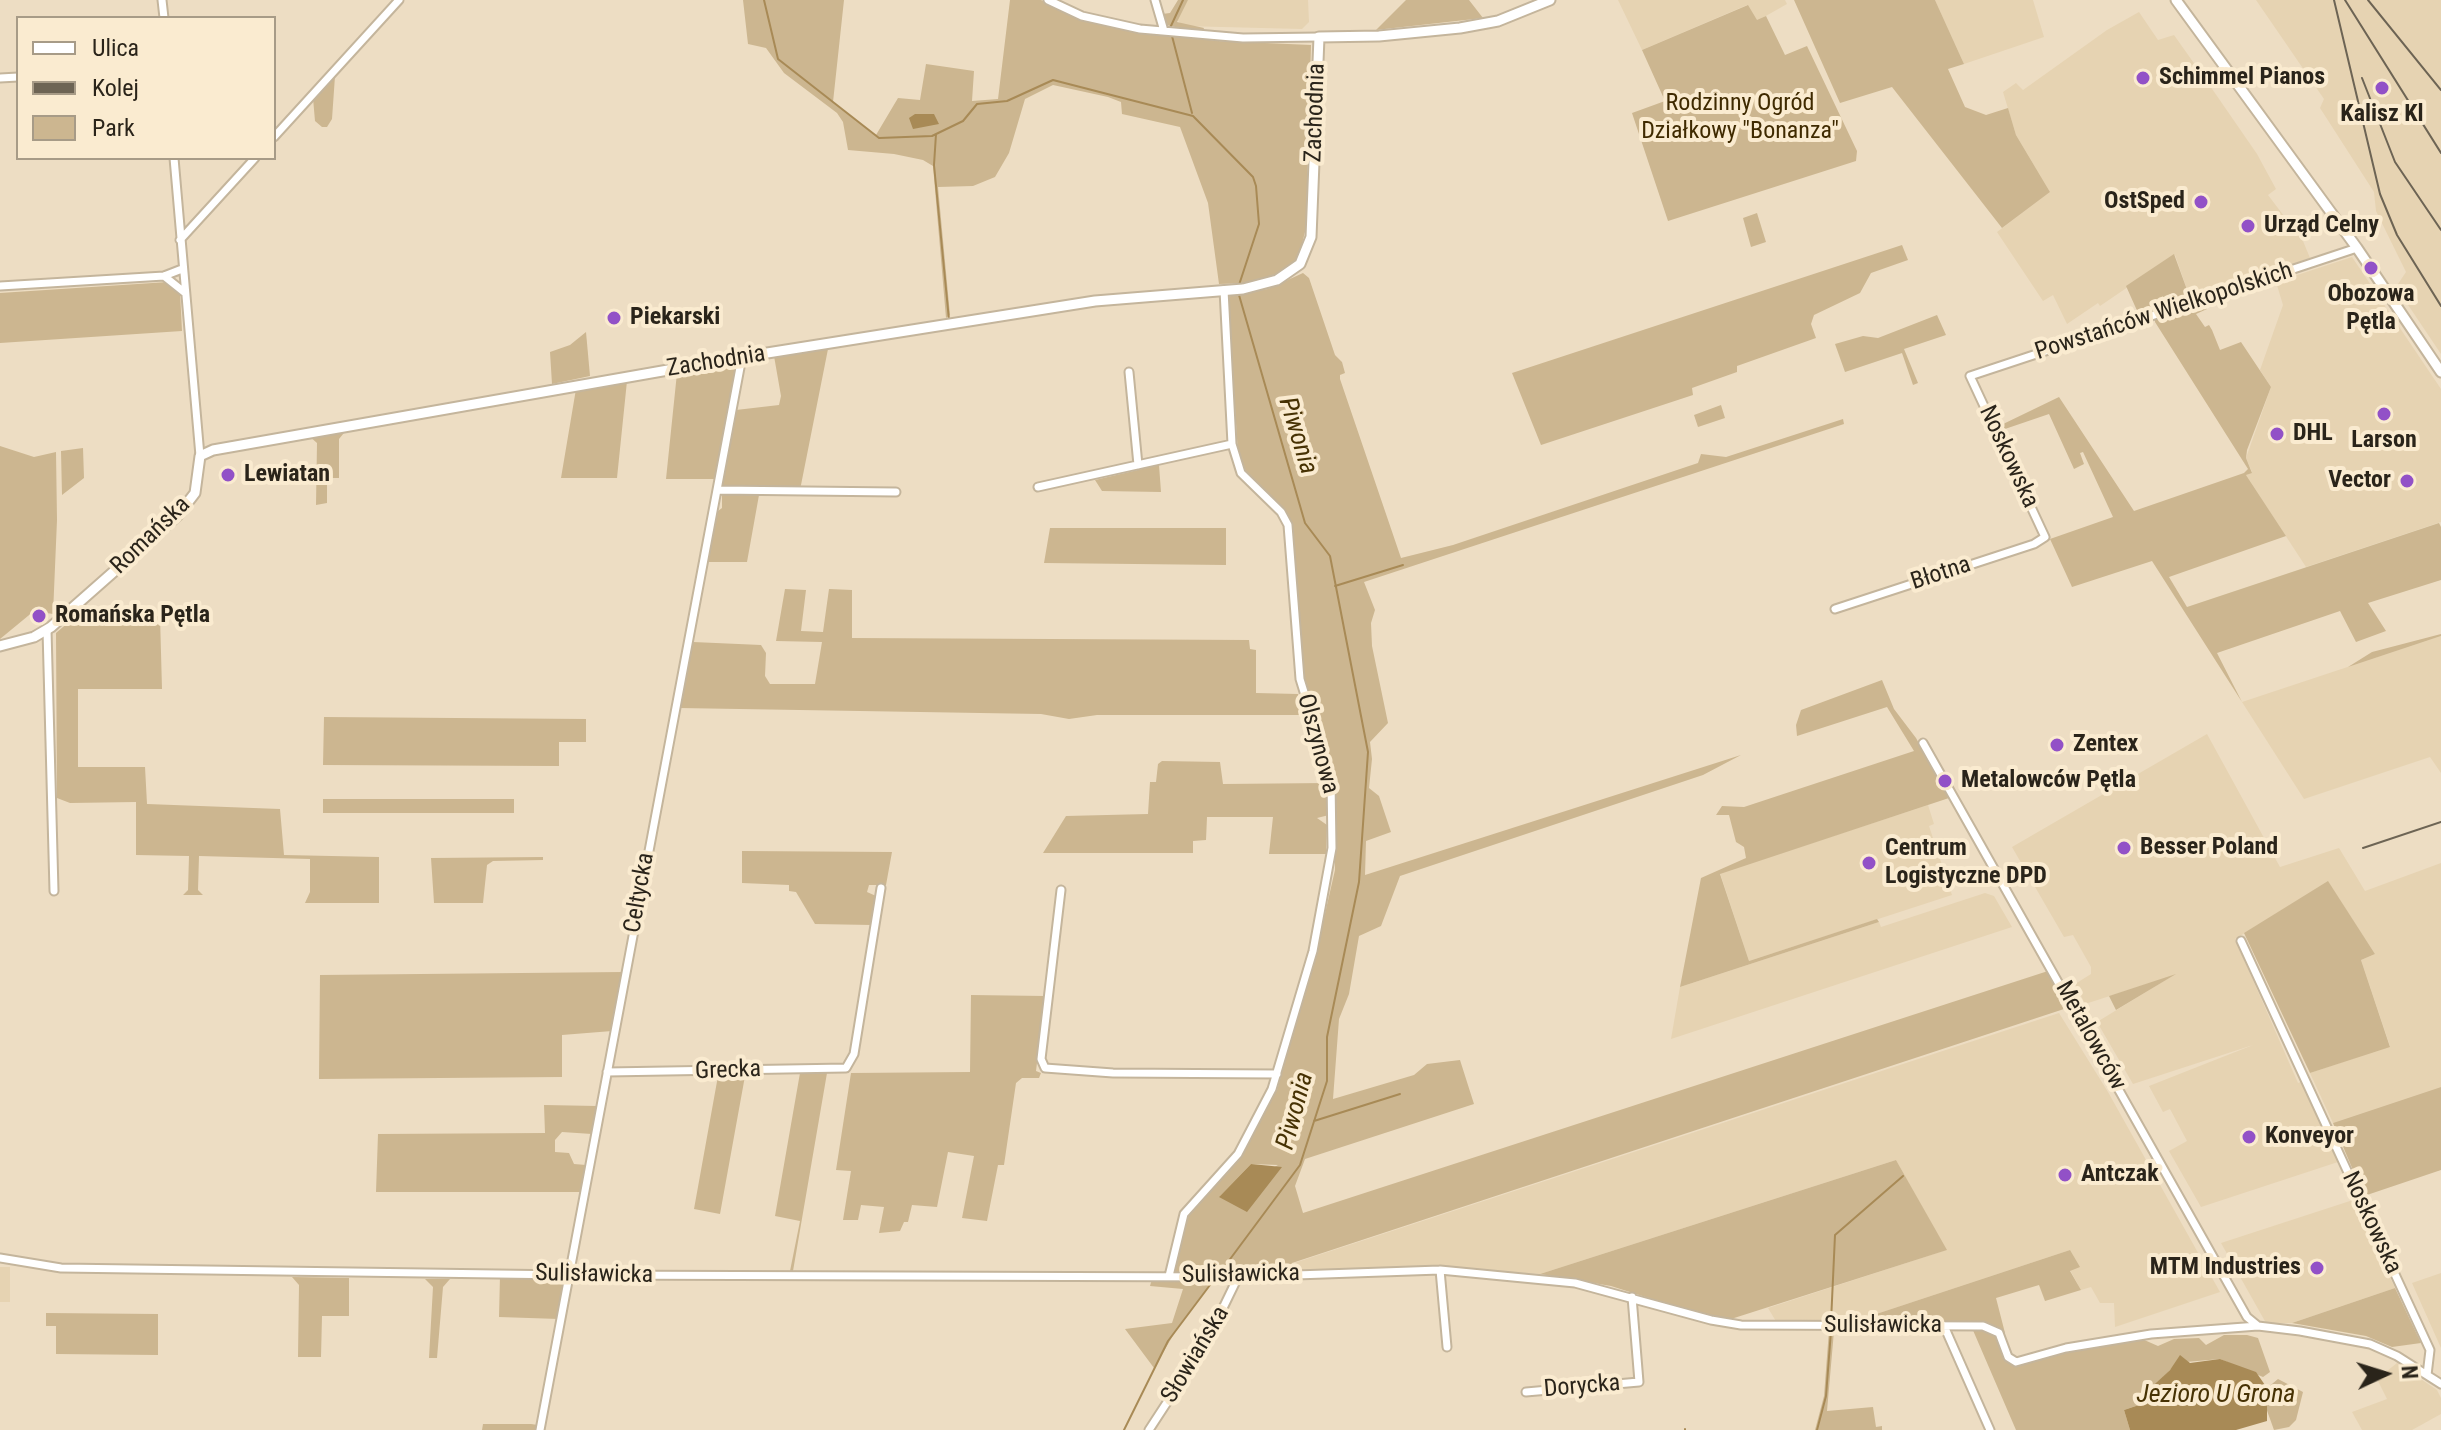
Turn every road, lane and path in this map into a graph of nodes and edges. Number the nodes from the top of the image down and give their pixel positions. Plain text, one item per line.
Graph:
1 (399, 0) edge
2 (1048, 0) edge
3 (1155, 0) edge
4 (1550, 0) edge
5 (2176, 0) edge
6 (1164, 31) junction
7 (1319, 37) junction
8 (276, 135) edge
9 (174, 160) edge
10 (253, 160) edge
11 (180, 240) junction
12 (2357, 248) junction
13 (182, 269) junction
14 (164, 276) junction
15 (0, 286) edge
16 (1224, 290) junction
17 (185, 293) junction
18 (742, 357) junction
19 (1129, 372) dead end
20 (2441, 372) edge
21 (1970, 376) joint
22 (1232, 444) junction
23 (200, 456) junction
24 (1138, 465) junction
25 (1038, 487) dead end
26 (717, 490) junction
27 (896, 492) dead end
28 (2045, 537) joint
29 (1835, 609) dead end
30 (47, 630) junction
31 (0, 646) edge
32 (1923, 743) dead end
33 (881, 888) dead end
34 (1061, 890) dead end
35 (54, 891) dead end
36 (2241, 941) dead end
37 (607, 1072) junction
38 (1277, 1074) junction
39 (0, 1258) edge
40 (1440, 1270) junction
41 (570, 1275) junction
42 (1169, 1276) junction
43 (1238, 1277) junction
44 (1632, 1297) junction
45 (1944, 1326) junction
46 (2258, 1326) junction
47 (1447, 1347) dead end
48 (2427, 1375) junction
49 (2441, 1384) edge
50 (1526, 1392) dead end
51 (540, 1430) edge
52 (1149, 1430) edge
53 (1990, 1430) edge

1 - 8 street
2 - 6 street
3 - 6 street
4 - 7 street, Zachodnia
5 - 12 street
6 - 7 street
7 - 16 street, Zachodnia
9 - 11 street, Romańska
10 - 11 street
11 - 13 street, Romańska
12 - 20 street
12 - 21 street, Powstańców Wielkopolskich
13 - 14 street
13 - 17 street, Romańska
14 - 15 street
14 - 17 street
16 - 18 street, Zachodnia
16 - 22 street, Olszynowa
17 - 23 street, Romańska
18 - 23 street, Zachodnia
18 - 26 street, Celtycka
19 - 24 street
21 - 28 street, Noskowska
22 - 24 street
22 - 38 street, Olszynowa
23 - 30 street, Romańska
24 - 25 street
26 - 27 street
26 - 37 street, Celtycka
28 - 29 street, Błotna
30 - 31 street, Romańska
30 - 35 street
32 - 46 street, Metalowców
33 - 37 street, Grecka
34 - 38 street
36 - 48 street, Noskowska
37 - 41 street, Celtycka
38 - 42 street, Olszynowa
39 - 41 street, Sulisławicka
40 - 43 street, Sulisławicka
40 - 44 street, Sulisławicka
40 - 47 street
41 - 42 street, Sulisławicka
41 - 51 street, Celtycka
42 - 43 street, Sulisławicka
43 - 52 street, Słowiańska
44 - 45 street, Sulisławicka
44 - 50 street, Dorycka
45 - 46 street, Sulisławicka
45 - 53 street
46 - 48 street, Sulisławicka
48 - 49 street, Sulisławicka

